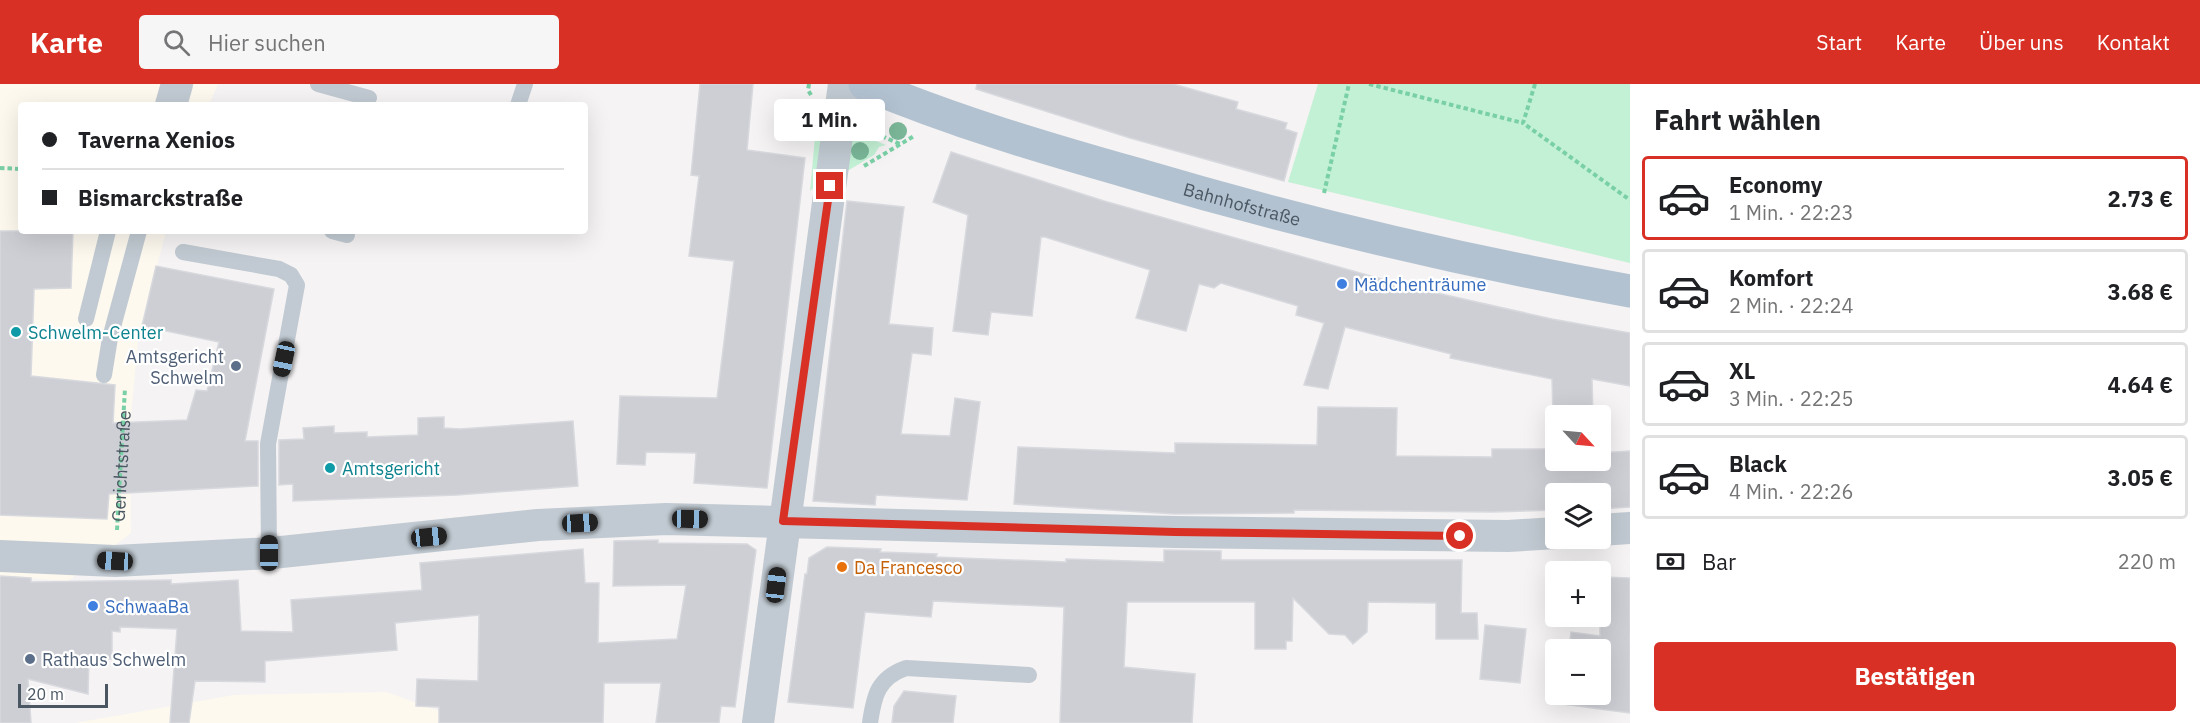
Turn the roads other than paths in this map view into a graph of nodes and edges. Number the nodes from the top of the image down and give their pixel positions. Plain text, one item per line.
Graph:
1 (176, 84) edge
2 (318, 84) edge
3 (525, 84) edge
4 (844, 84) edge
5 (865, 84) edge
6 (369, 98) dead end
7 (161, 102) edge
8 (172, 102) edge
9 (519, 102) edge
10 (107, 234) edge
11 (138, 234) edge
12 (183, 252) dead end
13 (1630, 291) edge
14 (86, 319) dead end
15 (104, 375) dead end
16 (783, 521) junction
17 (1630, 528) edge
18 (1611, 529) edge
19 (1545, 534) edge
20 (269, 553) junction
21 (0, 556) edge
22 (1029, 675) dead end
23 (758, 723) edge
24 (870, 723) edge

1 - 7 lane
1 - 8 street
2 - 6 lane
3 - 9 lane
4 - 16 street
5 - 13 main road, Bahnhofstraße
10 - 14 lane
11 - 15 lane
12 - 20 lane
16 - 19 street
16 - 20 street
16 - 23 street
17 - 18 street
20 - 21 street
22 - 24 lane

